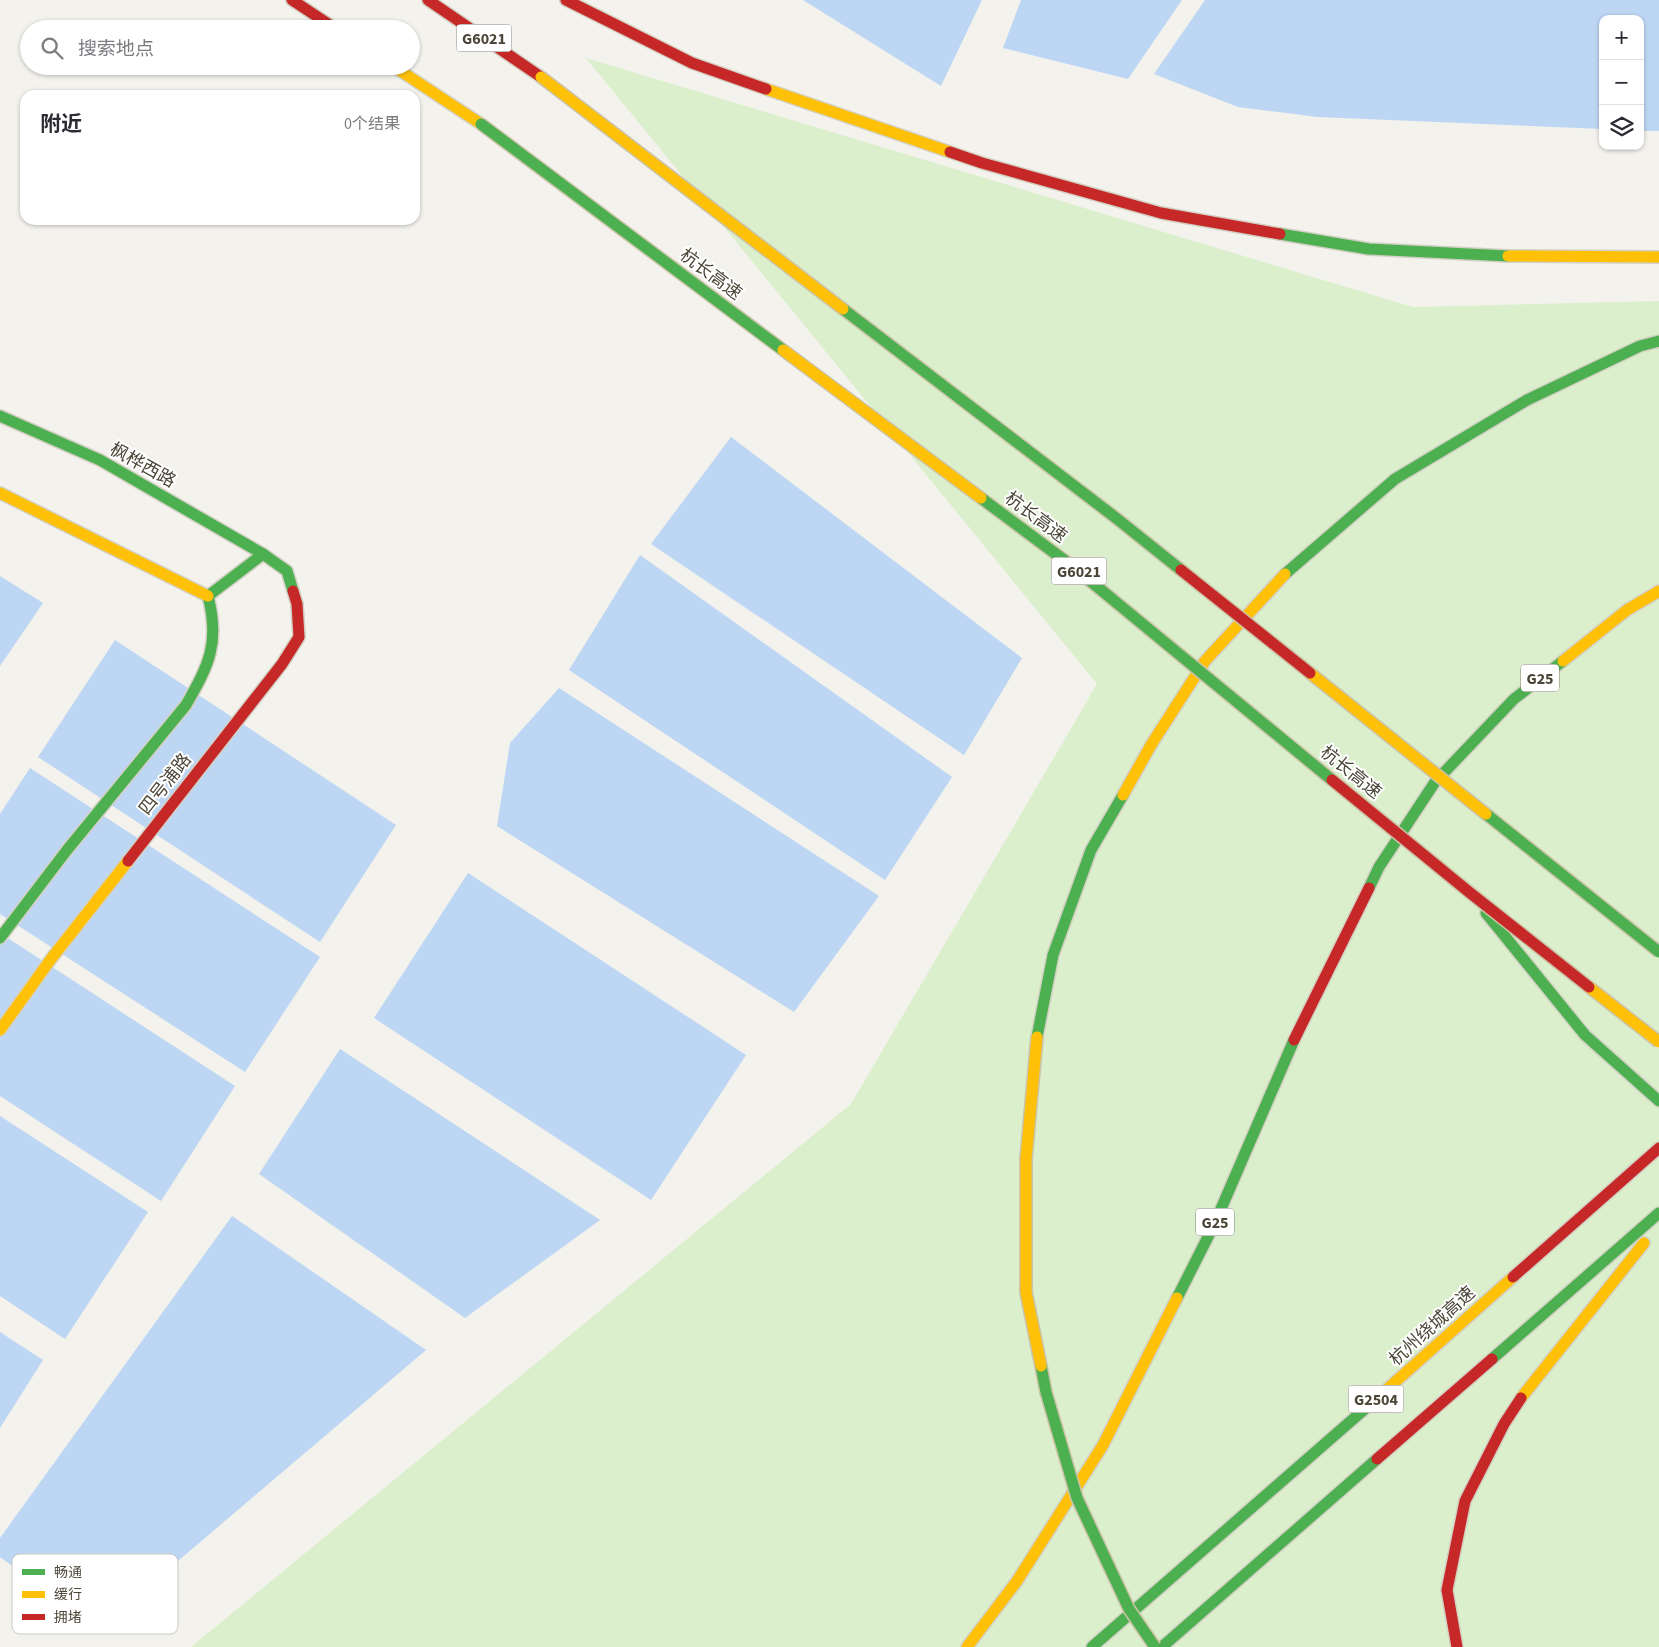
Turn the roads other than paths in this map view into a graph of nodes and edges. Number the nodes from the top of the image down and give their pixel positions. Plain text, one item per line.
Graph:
1 (292, 0) edge
2 (428, 0) edge
3 (566, 0) edge
4 (322, 20) edge
5 (407, 75) edge
6 (1659, 257) edge
7 (1659, 341) edge
8 (0, 416) edge
9 (0, 493) edge
10 (263, 554) junction
11 (1659, 591) edge
12 (208, 596) junction
13 (1469, 892) junction
14 (0, 938) edge
15 (1659, 952) edge
16 (0, 1030) edge
17 (1659, 1042) edge
18 (1659, 1101) edge
19 (1659, 1148) edge
20 (1659, 1214) edge
21 (1659, 1224) edge
22 (967, 1647) edge
23 (1092, 1647) edge
24 (1155, 1647) edge
25 (1162, 1647) edge
26 (1457, 1647) edge

1 - 4 main road
2 - 15 main road, G6021, bridge
3 - 6 main road
5 - 13 main road, 杭长高速 / G6021, bridge
7 - 24 main road, bridge
8 - 10 main road, 枫桦西路
9 - 12 main road
10 - 12 main road
10 - 16 main road, 四号浦路
11 - 22 main road, G25
12 - 14 main road, 四号浦路
13 - 17 main road, 杭长高速 / G6021, bridge
13 - 18 main road, bridge
19 - 23 main road, 杭州绕城高速 / G2504
20 - 25 main road, G2504
21 - 26 main road

